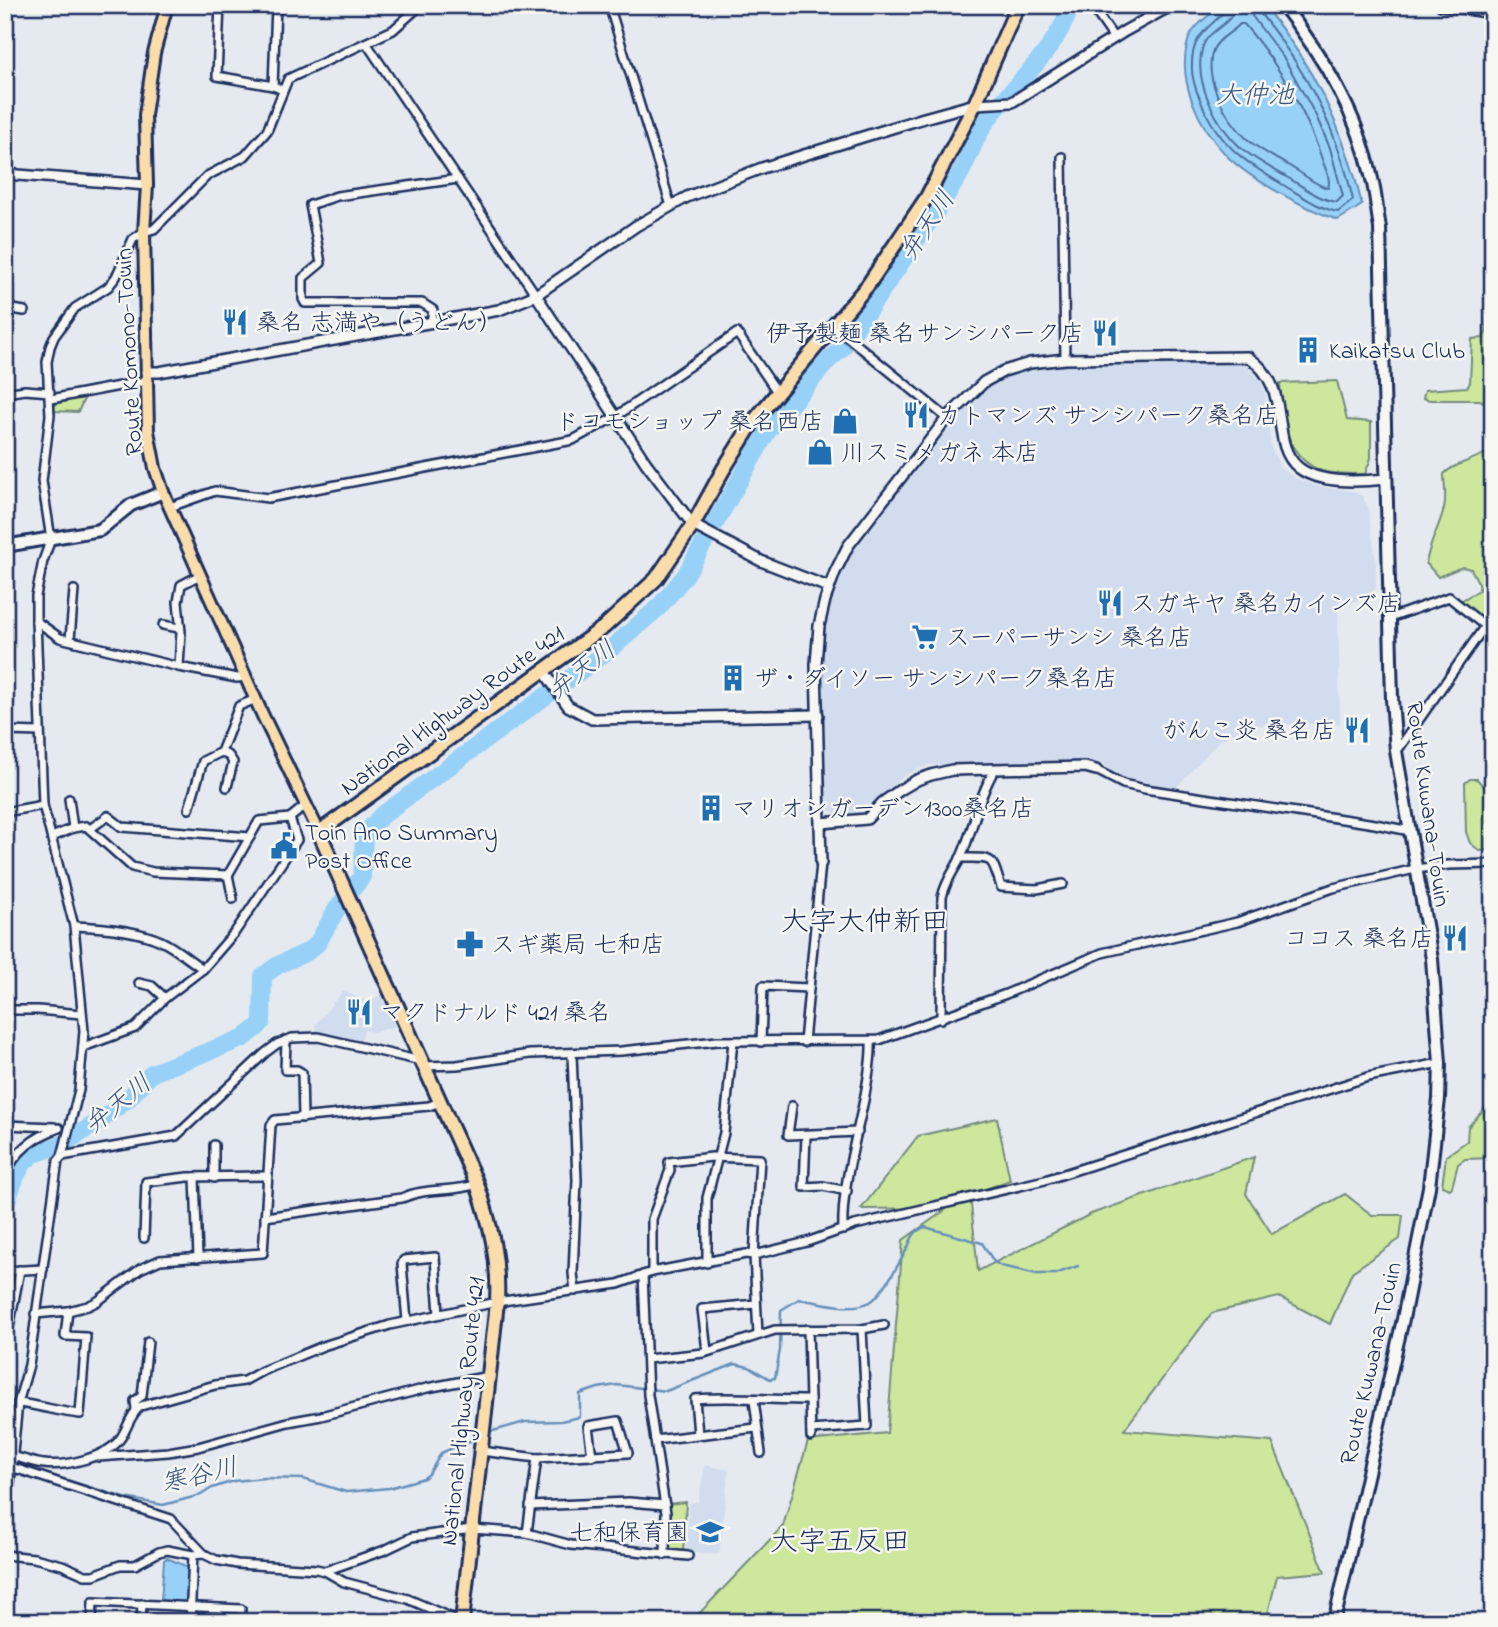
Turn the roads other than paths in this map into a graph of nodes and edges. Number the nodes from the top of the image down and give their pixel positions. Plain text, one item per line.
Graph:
1 (167, 5) edge
2 (220, 5) edge
3 (276, 5) edge
4 (421, 5) edge
5 (609, 5) edge
6 (1018, 5) edge
7 (1091, 5) edge
8 (1172, 5) edge
9 (1283, 5) edge
10 (1441, 5) edge
11 (1493, 13) edge
12 (1114, 38) junction
13 (367, 44) junction
14 (273, 86) junction
15 (283, 90) junction
16 (975, 104) junction
17 (1062, 156) dead end
18 (5, 174) edge
19 (458, 179) junction
20 (147, 185) junction
21 (671, 206) junction
22 (144, 232) junction
23 (536, 295) junction
24 (24, 311) dead end
25 (5, 313) edge
26 (431, 323) junction
27 (838, 329) junction
28 (1065, 359) junction
29 (146, 377) junction
30 (777, 392) junction
31 (5, 393) edge
32 (50, 396) junction
33 (615, 417) junction
34 (947, 418) junction
35 (1386, 479) junction
36 (163, 492) junction
37 (170, 507) junction
38 (697, 527) junction
39 (51, 538) junction
40 (5, 546) edge
41 (200, 575) junction
42 (828, 587) junction
43 (74, 590) dead end
44 (1390, 618) junction
45 (36, 621) junction
46 (163, 625) dead end
47 (180, 628) junction
48 (70, 639) junction
49 (179, 667) junction
50 (547, 676) junction
51 (246, 677) junction
52 (256, 699) junction
53 (818, 715) junction
54 (5, 729) edge
55 (40, 732) junction
56 (1396, 751) junction
57 (221, 752) junction
58 (995, 769) junction
59 (1096, 770) joint
60 (227, 787) dead end
61 (69, 799) dead end
62 (43, 805) junction
63 (306, 805) junction
64 (189, 809) dead end
65 (5, 812) edge
66 (290, 818) junction
67 (821, 823) junction
68 (73, 828) junction
69 (90, 829) junction
70 (1410, 831) junction
71 (319, 832) junction
72 (250, 836) junction
73 (52, 837) junction
74 (960, 858) junction
75 (821, 863) joint
76 (1493, 864) edge
77 (1415, 869) junction
78 (228, 875) junction
79 (1063, 884) dead end
80 (233, 899) dead end
81 (74, 926) junction
82 (202, 969) junction
83 (139, 983) dead end
84 (808, 988) junction
85 (165, 998) junction
86 (5, 1010) edge
87 (81, 1014) junction
88 (941, 1019) junction
89 (286, 1040) junction
90 (733, 1041) junction
91 (871, 1041) junction
92 (761, 1042) junction
93 (804, 1042) junction
94 (83, 1047) junction
95 (572, 1054) junction
96 (423, 1063) junction
97 (1440, 1063) junction
98 (440, 1102) junction
99 (792, 1106) dead end
100 (303, 1118) junction
101 (5, 1125) edge
102 (59, 1128) junction
103 (68, 1131) junction
104 (858, 1132) junction
105 (806, 1135) junction
106 (214, 1145) dead end
107 (63, 1153) junction
108 (718, 1157) junction
109 (5, 1174) edge
110 (195, 1177) junction
111 (267, 1177) junction
112 (214, 1178) junction
113 (477, 1184) junction
114 (847, 1191) junction
115 (265, 1217) junction
116 (843, 1230) junction
117 (144, 1238) dead end
118 (754, 1255) junction
119 (198, 1258) junction
120 (707, 1263) junction
121 (43, 1269) junction
122 (20, 1270) junction
123 (5, 1271) edge
124 (652, 1272) junction
125 (643, 1275) junction
126 (575, 1291) junction
127 (497, 1302) junction
128 (756, 1304) junction
129 (68, 1311) junction
130 (35, 1314) junction
131 (439, 1314) junction
132 (407, 1321) junction
133 (5, 1323) edge
134 (884, 1325) dead end
135 (808, 1329) junction
136 (862, 1329) junction
137 (758, 1335) junction
138 (148, 1342) dead end
139 (707, 1351) junction
140 (647, 1359) junction
141 (490, 1376) junction
142 (754, 1400) junction
143 (810, 1400) junction
144 (18, 1403) junction
145 (136, 1409) junction
146 (756, 1429) junction
147 (698, 1434) junction
148 (655, 1440) junction
149 (481, 1451) junction
150 (761, 1453) dead end
151 (592, 1456) junction
152 (11, 1457) junction
153 (97, 1457) junction
154 (537, 1458) junction
155 (8, 1466) edge
156 (665, 1504) junction
157 (530, 1506) junction
158 (472, 1529) junction
159 (5, 1532) edge
160 (527, 1533) junction
161 (204, 1554) junction
162 (5, 1555) edge
163 (193, 1555) junction
164 (664, 1555) junction
165 (688, 1556) dead end
166 (325, 1571) junction
167 (142, 1604) junction
168 (191, 1606) junction
169 (240, 1620) edge
170 (92, 1622) edge
171 (141, 1622) edge
172 (190, 1622) edge
173 (256, 1622) edge
174 (461, 1622) edge
175 (1334, 1622) edge

1 - 20 main road, Route Komono-Touin
2 - 14 street
3 - 14 street
4 - 13 street
5 - 21 street
6 - 16 highway, National Highway Route 421
7 - 12 street
8 - 12 street
9 - 35 main road, Route Kuwana-Touin
10 - 11 street
12 - 16 street
13 - 15 street
13 - 19 street
14 - 15 street
15 - 22 street
16 - 21 street
16 - 27 highway, National Highway Route 421
17 - 28 street
18 - 20 street
19 - 23 street
19 - 26 street
20 - 22 main road, Route Komono-Touin
21 - 23 street
22 - 29 main road, Route Komono-Touin
22 - 32 street
23 - 26 street
23 - 33 street
24 - 25 street
26 - 29 street
27 - 30 highway, National Highway Route 421
27 - 34 street
28 - 34 street
28 - 35 street
29 - 32 street
29 - 36 main road, Route Komono-Touin
30 - 33 street
30 - 38 highway, National Highway Route 421
31 - 32 street
32 - 39 street
33 - 37 street
33 - 38 street
34 - 42 street
35 - 44 main road, Route Kuwana-Touin
36 - 37 main road, Route Komono-Touin
36 - 39 main road
37 - 41 main road, Route Komono-Touin
38 - 42 street
38 - 50 highway, National Highway Route 421
39 - 40 main road
39 - 45 street
41 - 47 street
41 - 51 main road, Route Komono-Touin
42 - 53 street
43 - 48 street
44 - 56 main road, Route Kuwana-Touin
44 - 56 street
45 - 48 street
45 - 55 street
46 - 47 street
47 - 49 street
48 - 49 street
49 - 51 street
50 - 53 street
50 - 71 highway, National Highway Route 421
51 - 52 main road, Route Komono-Touin
52 - 57 street
52 - 63 main road, Route Komono-Touin
53 - 67 street
54 - 55 street
55 - 62 street
56 - 70 main road, Route Kuwana-Touin
57 - 60 street
57 - 64 street
58 - 59 street
58 - 67 street
58 - 74 street
59 - 70 street
61 - 68 street
62 - 65 street
62 - 73 street
63 - 66 street
63 - 71 main road, Route Komono-Touin
66 - 72 street
66 - 82 street
67 - 75 street
68 - 69 street
68 - 73 street
69 - 72 street
69 - 78 street
70 - 77 main road, Route Kuwana-Touin
71 - 96 highway, National Highway Route 421
72 - 78 street
73 - 81 street
74 - 79 street
74 - 88 street
75 - 84 street
76 - 77 street
77 - 88 street
77 - 97 main road, Route Kuwana-Touin
78 - 80 street
81 - 82 street
81 - 87 street
82 - 85 street
83 - 85 street
84 - 92 street
84 - 93 street
85 - 94 street
86 - 87 street
87 - 94 street
88 - 91 street
89 - 96 street
89 - 100 street
89 - 107 street
90 - 92 street
90 - 95 street
90 - 108 street
91 - 93 street
91 - 104 street
92 - 93 street
94 - 103 street
95 - 96 street
95 - 126 street
96 - 98 highway, National Highway Route 421
97 - 116 street
97 - 175 main road, Route Kuwana-Touin
98 - 100 street
98 - 113 highway, National Highway Route 421
99 - 105 street
100 - 111 street
101 - 102 street
102 - 103 street
102 - 109 street
103 - 107 street
104 - 105 street
104 - 114 street
105 - 114 street
106 - 112 street
107 - 121 street
108 - 118 street
108 - 120 street
108 - 124 street
110 - 112 street
110 - 117 street
110 - 119 street
111 - 112 street
111 - 115 street
113 - 115 street
113 - 127 highway, National Highway Route 421
114 - 116 street
115 - 119 street
116 - 118 street
118 - 120 street
118 - 128 street
119 - 129 street
120 - 124 street
121 - 122 street
121 - 130 street
122 - 123 street
122 - 133 street
124 - 125 street
125 - 126 street
125 - 140 street
126 - 127 street
127 - 131 street
127 - 141 highway, National Highway Route 421
128 - 137 street
128 - 139 street
129 - 130 street
129 - 144 street
130 - 144 street
131 - 132 street
131 - 132 street
132 - 145 street
134 - 136 street
135 - 136 street
135 - 137 street
135 - 143 street
136 - 143 street
137 - 139 street
138 - 145 street
139 - 140 street
140 - 148 street
141 - 149 highway, National Highway Route 421
141 - 153 street
142 - 143 street
142 - 146 street
142 - 147 street
144 - 152 street
145 - 153 street
146 - 147 street
146 - 150 street
147 - 148 street
148 - 156 street
149 - 154 street
149 - 158 highway, National Highway Route 421
151 - 151 street
151 - 154 street
152 - 153 street
152 - 155 street
154 - 157 street
155 - 159 street
155 - 161 street
156 - 157 street
156 - 164 street
157 - 160 street
158 - 160 street
158 - 166 street
158 - 174 highway, National Highway Route 421
160 - 164 street
161 - 163 street
161 - 166 street
162 - 163 street
163 - 168 street
164 - 165 street
166 - 174 street
167 - 168 street
167 - 170 street
167 - 171 street
168 - 169 street
168 - 172 street
169 - 173 street

